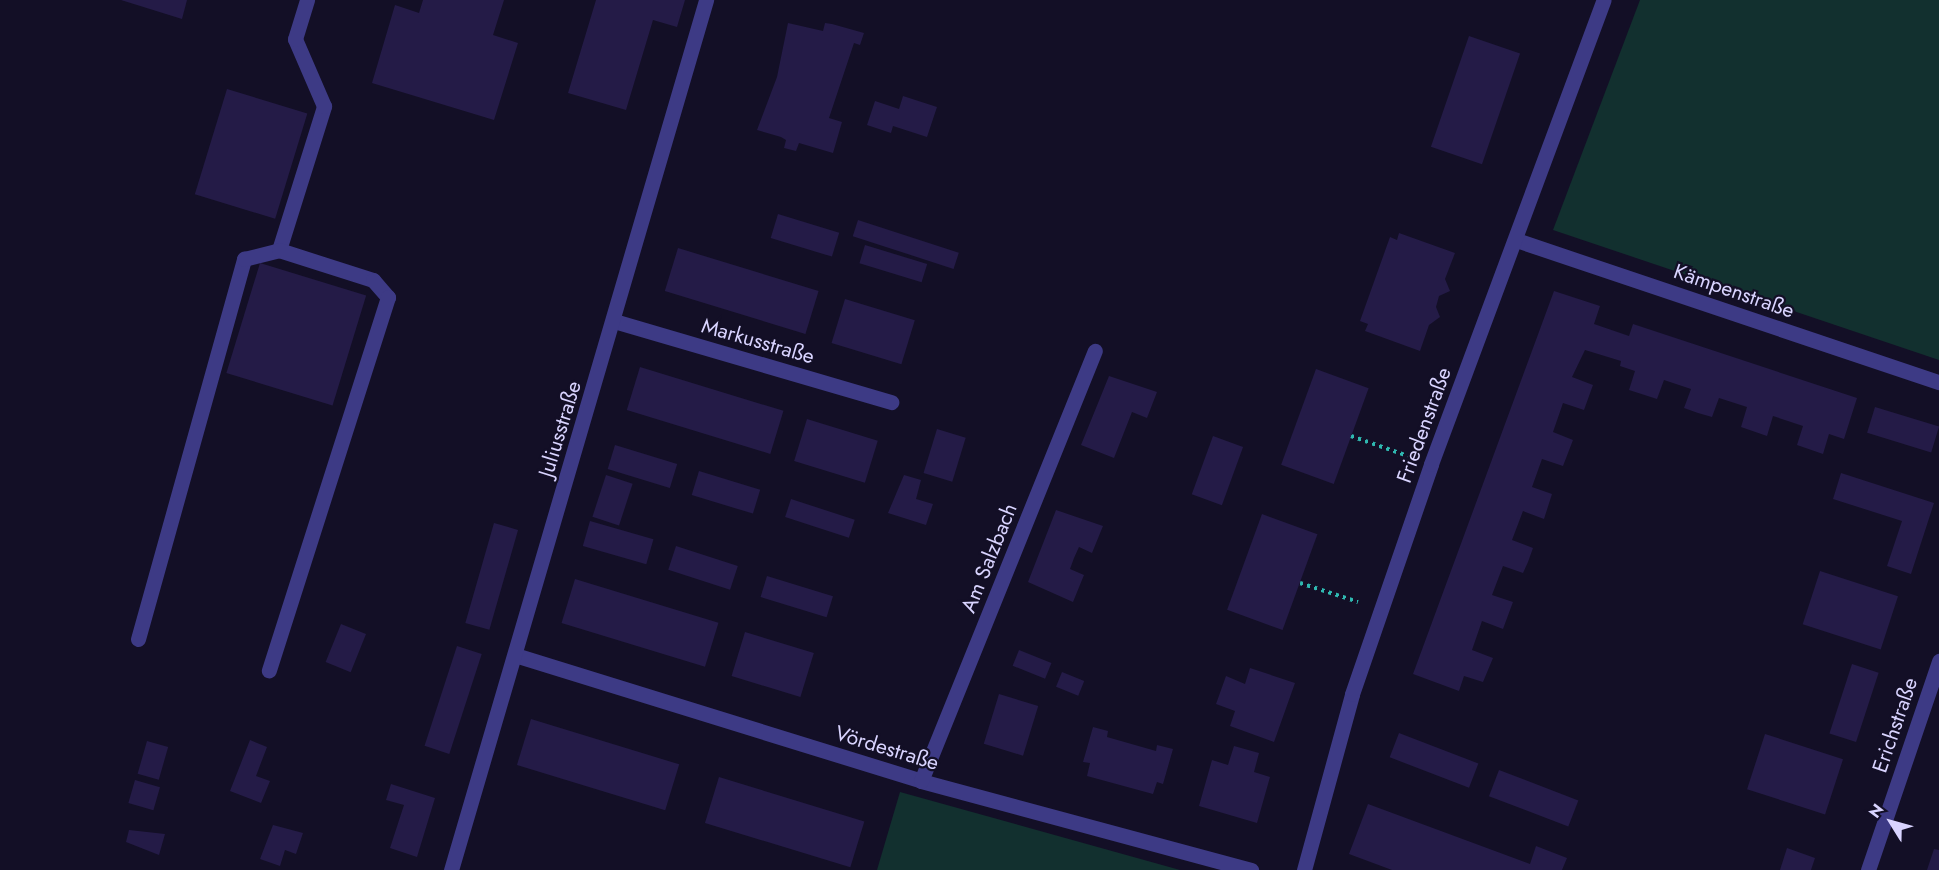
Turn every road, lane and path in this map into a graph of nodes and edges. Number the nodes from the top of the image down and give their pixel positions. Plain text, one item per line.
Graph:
1 (307, 0) edge
2 (706, 0) edge
3 (1604, 0) edge
4 (1516, 240) junction
5 (279, 250) junction
6 (614, 321) junction
7 (1095, 351) dead end
8 (1939, 382) edge
9 (891, 402) dead end
10 (1351, 436) dead end
11 (1431, 464) junction
12 (1300, 583) dead end
13 (1382, 610) junction
14 (138, 639) dead end
15 (514, 656) junction
16 (1939, 661) edge
17 (269, 670) dead end
18 (921, 781) junction
19 (451, 870) edge
20 (1251, 870) edge
21 (1304, 870) edge
22 (1868, 870) edge

1 - 5 street
2 - 6 street, Juliusstraße
3 - 4 street, Friedenstraße
4 - 8 street, Kämpenstraße
4 - 11 street, Friedenstraße
5 - 14 street
5 - 17 street
6 - 9 street, Markusstraße
6 - 15 street, Juliusstraße
7 - 18 street, Am Salzbach
10 - 11 path
11 - 13 street, Friedenstraße
12 - 13 path
13 - 21 street, Friedenstraße
15 - 18 street, Vördestraße
15 - 19 street, Juliusstraße
16 - 22 street, Erichstraße
18 - 20 street, Vördestraße

